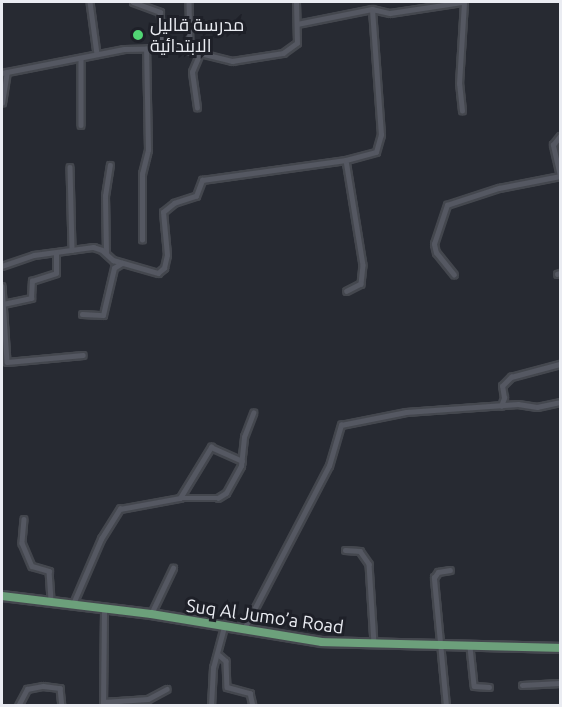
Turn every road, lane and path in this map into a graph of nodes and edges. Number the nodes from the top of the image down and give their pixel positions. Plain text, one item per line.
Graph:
1 (90, 2) edge
2 (133, 2) edge
3 (189, 2) edge
4 (296, 2) edge
5 (464, 2) edge
6 (372, 9) junction
7 (297, 24) junction
8 (163, 48) junction
9 (146, 49) junction
10 (190, 50) junction
11 (200, 53) junction
12 (97, 54) junction
13 (81, 59) junction
14 (4, 73) edge
15 (2, 103) edge
16 (197, 108) dead end
17 (462, 111) dead end
18 (81, 125) dead end
19 (561, 136) edge
20 (346, 160) junction
21 (110, 165) dead end
22 (70, 167) dead end
23 (560, 176) edge
24 (142, 240) dead end
25 (72, 250) junction
26 (56, 253) junction
27 (106, 253) junction
28 (122, 263) junction
29 (2, 266) edge
30 (454, 275) dead end
31 (2, 286) edge
32 (347, 291) dead end
33 (3, 304) edge
34 (82, 314) dead end
35 (83, 355) dead end
36 (561, 364) edge
37 (561, 402) edge
38 (501, 406) junction
39 (253, 413) dead end
40 (242, 461) junction
41 (180, 498) junction
42 (24, 519) dead end
43 (345, 550) dead end
44 (172, 568) dead end
45 (450, 570) dead end
46 (2, 596) edge
47 (51, 601) junction
48 (73, 604) junction
49 (104, 608) junction
50 (151, 614) junction
51 (224, 627) junction
52 (243, 631) junction
53 (374, 644) junction
54 (443, 646) junction
55 (470, 646) junction
56 (561, 648) edge
57 (219, 655) junction
58 (561, 683) edge
59 (522, 685) dead end
60 (489, 687) dead end
61 (167, 689) dead end
62 (103, 704) edge
63 (18, 705) edge
64 (62, 705) edge
65 (211, 705) edge
66 (253, 705) edge
67 (446, 705) edge

1 - 12 street
2 - 8 street
3 - 10 street
4 - 7 street
5 - 6 street
5 - 17 street
6 - 7 street
6 - 20 street
7 - 11 street
8 - 9 street
8 - 10 street
9 - 12 street
9 - 24 street
10 - 11 street
11 - 16 street
12 - 13 street
13 - 14 street
13 - 18 street
14 - 15 street
19 - 23 street
20 - 28 street
20 - 32 street
21 - 27 street
22 - 25 street
23 - 30 street
25 - 26 street
25 - 27 street
26 - 29 street
26 - 33 street
27 - 28 street
28 - 34 street
31 - 33 street
33 - 35 street
36 - 38 street
37 - 38 street
38 - 52 street
39 - 40 street
40 - 41 street
40 - 41 street
41 - 48 street
42 - 47 street
43 - 53 street
44 - 50 street
45 - 54 street
46 - 47 main road, Suq Al Jumo’a Road
47 - 48 main road, Suq Al Jumo’a Road
48 - 49 main road, Suq Al Jumo’a Road
49 - 50 main road, Suq Al Jumo’a Road
49 - 62 street
50 - 51 main road, Suq Al Jumo’a Road
51 - 52 main road, Suq Al Jumo’a Road
51 - 57 street
52 - 53 main road, Suq Al Jumo’a Road
53 - 54 main road, Suq Al Jumo’a Road
54 - 55 main road, Suq Al Jumo’a Road
54 - 67 street
55 - 56 main road, Suq Al Jumo’a Road
55 - 60 street
57 - 65 street
57 - 66 street
58 - 59 street
61 - 62 street
63 - 64 street

